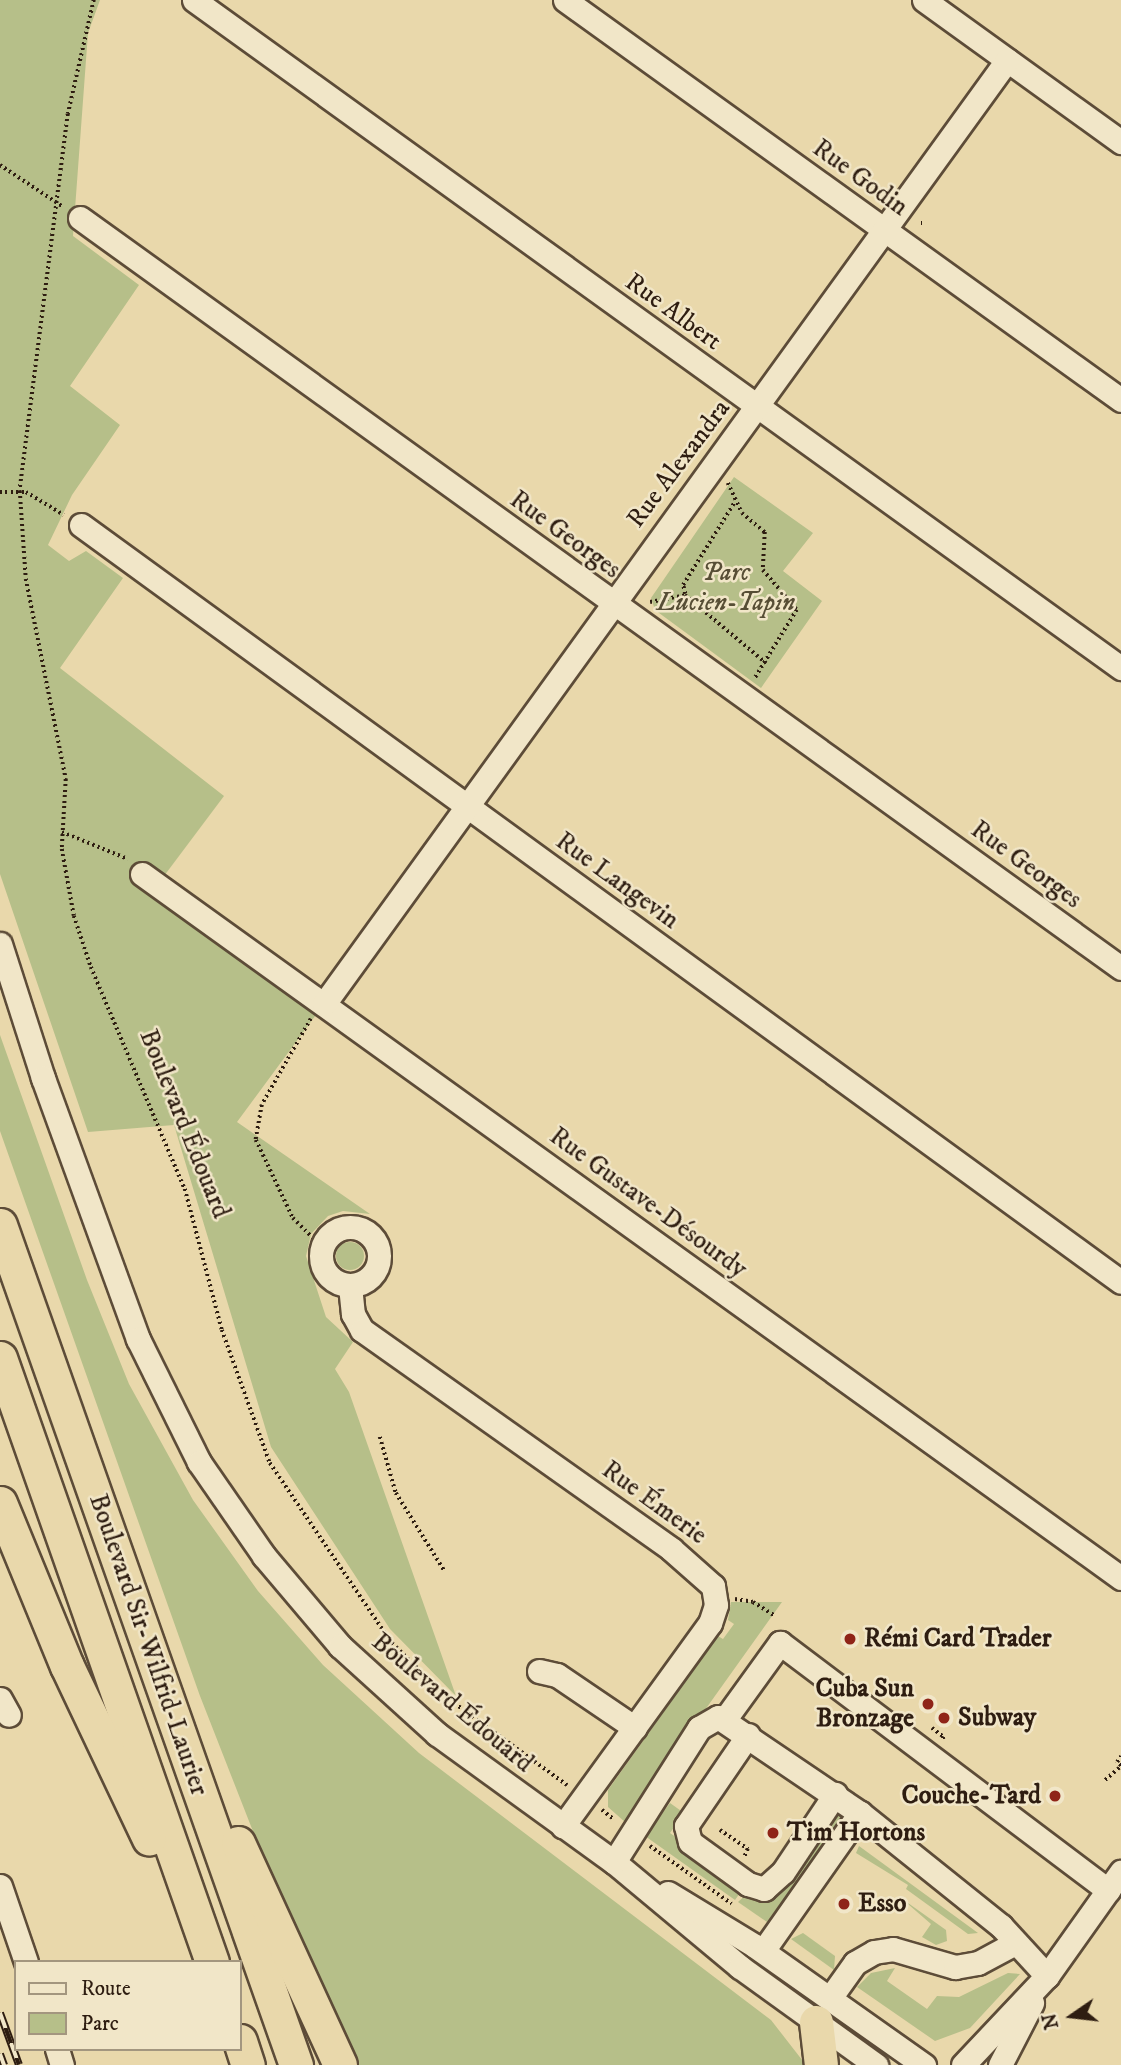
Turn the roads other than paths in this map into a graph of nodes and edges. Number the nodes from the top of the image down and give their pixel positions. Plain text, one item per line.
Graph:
1 (194, 0) edge
2 (565, 0) edge
3 (923, 0) edge
4 (1007, 60) junction
5 (1121, 142) edge
6 (80, 218) dead end
7 (883, 229) junction
8 (1121, 400) edge
9 (757, 406) junction
10 (73, 521) road end
11 (611, 603) junction
12 (1121, 668) edge
13 (467, 807) junction
14 (135, 866) road end
15 (0, 944) edge
16 (0, 968) edge
17 (1121, 968) edge
18 (318, 1011) junction
19 (28, 1035) junction
20 (0, 1226) edge
21 (1121, 1282) edge
22 (350, 1286) junction
23 (0, 1358) edge
24 (0, 1503) edge
25 (1121, 1578) edge
26 (539, 1671) dead end
27 (158, 1673) junction
28 (725, 1719) junction
29 (635, 1728) junction
30 (748, 1735) junction
31 (835, 1794) junction
32 (860, 1813) junction
33 (563, 1826) junction
34 (614, 1862) junction
35 (1115, 1881) edge
36 (0, 1886) edge
37 (1015, 1943) junction
38 (763, 1951) junction
39 (25, 1960) edge
40 (205, 1960) edge
41 (211, 1960) edge
42 (1047, 1976) junction
43 (823, 2010) junction
44 (242, 2047) edge
45 (248, 2065) edge
46 (296, 2065) edge
47 (340, 2065) edge
48 (821, 2065) edge
49 (876, 2065) edge
50 (924, 2065) edge
51 (963, 2065) edge
52 (1000, 2065) edge

1 - 9 street, Rue Albert
2 - 7 street, Rue Godin
3 - 4 street
4 - 5 street
4 - 7 street, Rue Alexandra
6 - 11 street, Rue Georges
7 - 8 street, Rue Godin
7 - 9 street, Rue Alexandra
9 - 11 street, Rue Alexandra
9 - 12 street, Rue Albert
10 - 13 street, Rue Langevin
11 - 13 street, Rue Alexandra
11 - 17 street, Rue Georges
13 - 18 street, Rue Alexandra
13 - 21 street, Rue Langevin
14 - 18 street, Rue Gustave-Désourdy
15 - 19 street, Boulevard Édouard
16 - 19 street, Boulevard Édouard
18 - 25 street, Rue Gustave-Désourdy
19 - 33 street, Boulevard Édouard
20 - 27 highway, Boulevard Sir-Wilfrid-Laurier
22 - 22 street
22 - 29 street, Rue Émerie
23 - 41 highway, Boulevard Sir-Wilfrid-Laurier
24 - 40 highway
26 - 29 street
27 - 46 highway, Boulevard Sir-Wilfrid-Laurier
27 - 47 highway
28 - 30 street
28 - 34 street
28 - 35 street
29 - 33 street, Rue Émerie
30 - 31 street
30 - 31 street
31 - 32 street
32 - 37 street
32 - 38 street
33 - 34 street, Boulevard Édouard
34 - 38 street, Boulevard Édouard
34 - 43 street, Boulevard Édouard
35 - 42 street
36 - 39 street
37 - 42 street
37 - 43 street
38 - 43 street, Boulevard Édouard
42 - 51 street
42 - 52 street
43 - 48 highway
43 - 49 street, Boulevard Édouard
43 - 50 street, Boulevard Édouard
44 - 45 highway

